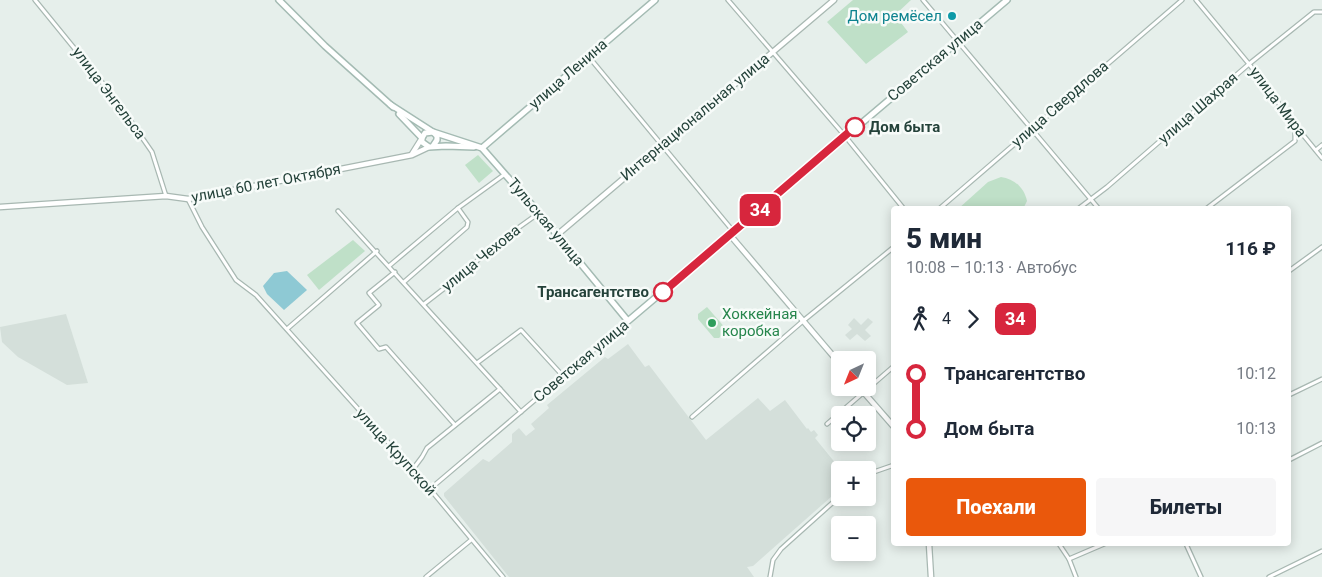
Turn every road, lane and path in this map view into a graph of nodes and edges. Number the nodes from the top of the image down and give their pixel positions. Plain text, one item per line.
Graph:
1 (36, 0) edge
2 (279, 0) edge
3 (655, 0) edge
4 (728, 0) edge
5 (834, 0) edge
6 (923, 0) edge
7 (1007, 0) edge
8 (1182, 0) edge
9 (1196, 0) edge
10 (1321, 11) edge
11 (956, 42) junction
12 (773, 52) junction
13 (589, 57) junction
14 (1249, 64) junction
15 (391, 105) junction
16 (1295, 125) junction
17 (1031, 129) junction
18 (432, 132) junction
19 (845, 136) junction
20 (422, 138) junction
21 (662, 145) junction
22 (1322, 145) edge
23 (431, 147) junction
24 (482, 148) junction
25 (1316, 150) junction
26 (412, 155) junction
27 (1322, 158) edge
28 (505, 174) junction
29 (166, 196) junction
30 (1090, 198) junction
31 (188, 199) junction
32 (902, 206) edge
33 (942, 206) edge
34 (1081, 206) edge
35 (1097, 206) edge
36 (1210, 206) edge
37 (0, 207) edge
38 (458, 208) junction
39 (338, 211) dead end
40 (539, 213) junction
41 (732, 233) junction
42 (557, 235) junction
43 (1322, 248) edge
44 (891, 249) edge
45 (377, 252) junction
46 (389, 266) junction
47 (1291, 270) edge
48 (395, 272) junction
49 (404, 282) junction
50 (424, 304) junction
51 (628, 321) junction
52 (803, 321) junction
53 (287, 329) junction
54 (831, 354) edge
55 (477, 363) junction
56 (891, 368) edge
57 (564, 376) junction
58 (1322, 379) edge
59 (876, 380) edge
60 (500, 389) junction
61 (1291, 394) edge
62 (856, 396) edge
63 (867, 396) edge
64 (521, 412) junction
65 (692, 417) dead end
66 (826, 424) dead end
67 (891, 424) edge
68 (455, 425) junction
69 (1322, 444) edge
70 (1291, 459) edge
71 (891, 465) edge
72 (413, 469) junction
73 (876, 471) edge
74 (430, 489) junction
75 (831, 504) edge
76 (471, 540) junction
77 (929, 546) edge
78 (1060, 546) edge
79 (1099, 546) edge
80 (1187, 546) edge
81 (1322, 551) edge
82 (1068, 559) junction
83 (771, 576) edge
84 (426, 577) edge
85 (503, 577) edge
86 (932, 577) edge
87 (1076, 577) edge
88 (1202, 577) edge
89 (1269, 577) edge

1 - 29 street, улица Энгельса
2 - 15 main road
3 - 13 main road, улица Ленина
4 - 12 street
5 - 12 street, Интернациональная улица
6 - 11 street
7 - 11 main road, Советская улица
8 - 17 street, улица Свердлова
9 - 14 street, улица Мира
10 - 14 street, улица Шахрая
11 - 17 street
11 - 19 main road, Советская улица
12 - 19 street
12 - 21 street, Интернациональная улица
13 - 21 street
13 - 24 main road, улица Ленина
14 - 16 street, улица Мира
14 - 30 street, улица Шахрая
15 - 18 main road
15 - 20 main road
16 - 25 street, улица Мира
16 - 36 street
17 - 30 street
17 - 33 street, улица Свердлова
18 - 20 main road
18 - 23 main road
18 - 24 main road
19 - 32 street
19 - 41 main road, Советская улица
20 - 23 main road
20 - 26 street
21 - 41 street
21 - 42 street, Интернациональная улица
22 - 25 street
23 - 24 main road
23 - 26 street, улица 60 лет Октября
24 - 28 main road, Тульская улица
25 - 27 street, улица Мира
26 - 31 street, улица 60 лет Октября
28 - 38 street
28 - 40 main road, Тульская улица
29 - 31 street, улица 60 лет Октября
29 - 37 street, улица 60 лет Октября
30 - 34 street, улица Шахрая
30 - 35 street
31 - 53 street, улица Крупской
38 - 46 street
38 - 49 street
39 - 45 street
40 - 42 main road, Тульская улица
40 - 50 street, улица Чехова
41 - 51 main road, Советская улица
41 - 52 street
42 - 51 main road, Тульская улица
43 - 47 street
44 - 52 street
45 - 46 street
45 - 53 street
46 - 48 street
48 - 49 street
48 - 68 street
49 - 50 street
50 - 55 street
51 - 57 street, Советская улица
52 - 54 street
52 - 65 street
53 - 72 street, улица Крупской
55 - 57 street
55 - 60 street
56 - 59 street
57 - 64 street, Советская улица
58 - 61 street
60 - 64 street
60 - 68 street
62 - 66 street
63 - 67 street
64 - 74 street, Советская улица
68 - 72 street
69 - 70 street
71 - 73 street
72 - 74 street, улица Крупской
74 - 76 street, улица Крупской
75 - 83 street
76 - 84 street
76 - 85 street, улица Крупской
77 - 86 street
78 - 82 street
79 - 82 street
80 - 88 street
81 - 89 street
82 - 87 street

